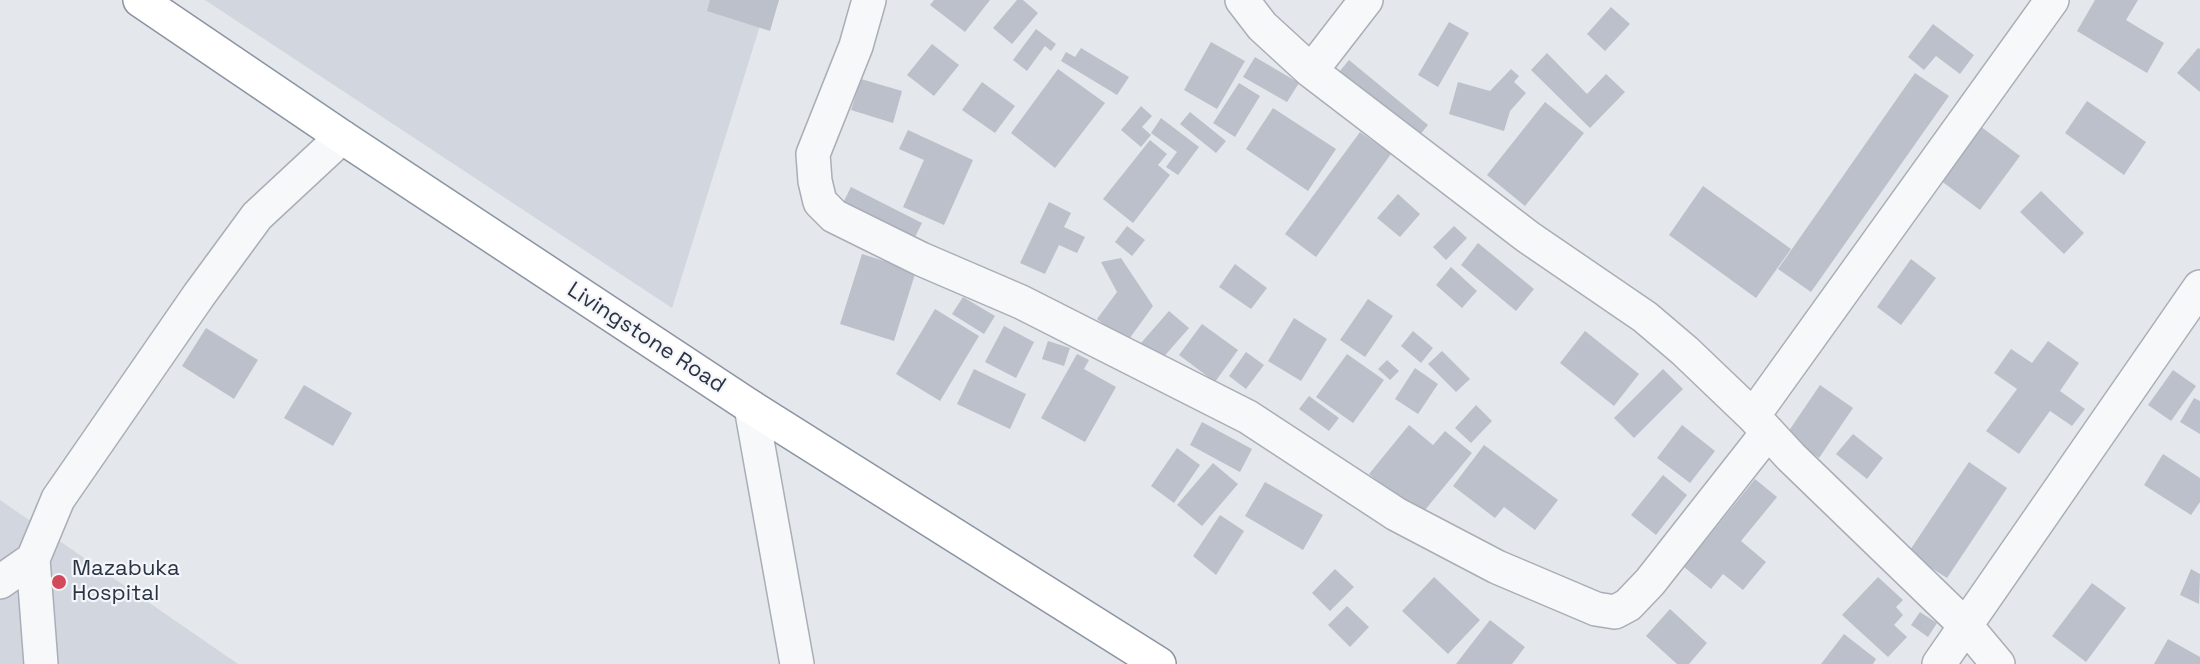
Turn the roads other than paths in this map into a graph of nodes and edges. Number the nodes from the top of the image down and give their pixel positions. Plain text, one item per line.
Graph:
1 (140, 0) edge
2 (869, 0) edge
3 (1242, 0) edge
4 (1366, 0) edge
5 (2045, 3) edge
6 (1311, 71) junction
7 (342, 138) junction
8 (2200, 287) edge
9 (751, 407) junction
10 (1760, 424) junction
11 (33, 559) junction
12 (0, 582) edge
13 (1967, 627) junction
14 (41, 664) edge
15 (797, 664) edge
16 (1159, 664) edge
17 (1939, 664) edge
18 (1998, 664) edge

1 - 7 highway, Livingstone Road
2 - 10 street
3 - 6 street
4 - 6 street
5 - 10 street
6 - 10 street
7 - 9 highway, Livingstone Road
7 - 11 street
8 - 13 street
9 - 15 street
9 - 16 highway, Livingstone Road
10 - 13 street
11 - 12 street
11 - 14 street
13 - 17 street
13 - 18 street

